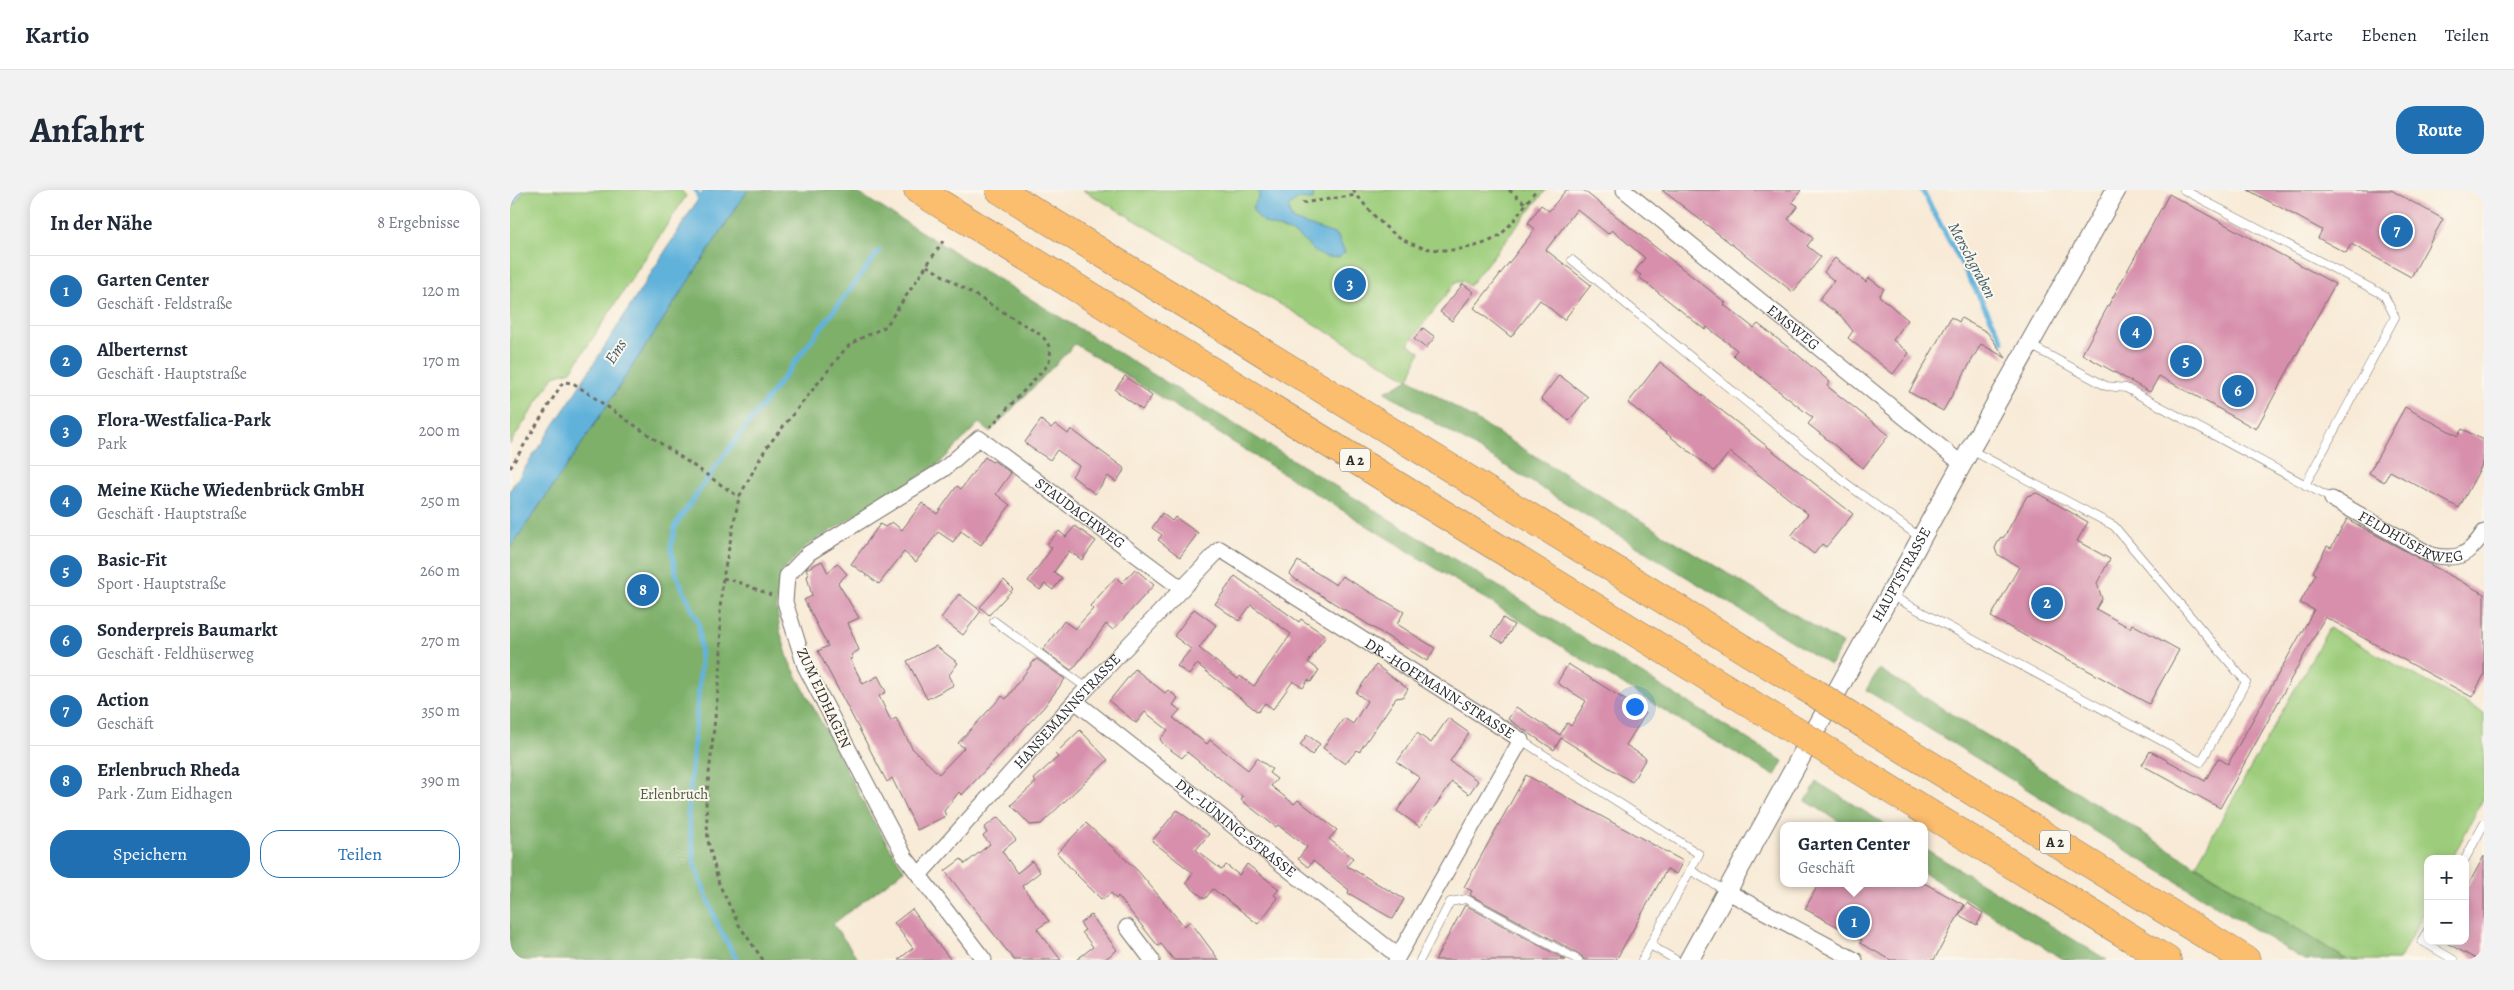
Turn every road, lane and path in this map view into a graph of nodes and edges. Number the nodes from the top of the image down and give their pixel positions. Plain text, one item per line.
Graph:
1 (918, 190) edge
2 (1000, 190) edge
3 (1354, 190) edge
4 (1509, 190) edge
5 (1536, 190) edge
6 (1624, 190) edge
7 (2116, 190) edge
8 (2184, 190) edge
9 (1357, 195) junction
10 (1302, 203) dead end
11 (1526, 203) junction
12 (943, 241) dead end
13 (1572, 260) dead end
14 (926, 266) junction
15 (2030, 345) junction
16 (980, 438) junction
17 (1966, 457) junction
18 (510, 468) edge
19 (2305, 485) junction
20 (739, 498) junction
21 (2332, 499) joint
22 (2484, 532) edge
23 (1922, 538) junction
24 (1220, 549) joint
25 (723, 578) junction
26 (1182, 589) junction
27 (1890, 595) junction
28 (785, 602) junction
29 (994, 622) dead end
30 (1087, 688) junction
31 (1075, 701) junction
32 (1521, 740) junction
33 (2484, 824) edge
34 (2467, 855) edge
35 (1690, 870) junction
36 (919, 875) junction
37 (1726, 891) junction
38 (1434, 892) junction
39 (1450, 902) junction
40 (1127, 927) dead end
41 (1650, 945) junction
42 (2429, 945) edge
43 (1397, 958) edge
44 (763, 960) edge
45 (984, 960) edge
46 (1152, 960) edge
47 (1420, 960) edge
48 (1578, 960) edge
49 (1642, 960) edge
50 (1676, 960) edge
51 (1689, 960) edge
52 (1855, 960) edge
53 (2167, 960) edge
54 (2246, 960) edge
55 (2454, 960) edge

1 - 53 highway, A 2, bridge
2 - 54 highway, A 2, bridge
3 - 9 path
4 - 11 path
5 - 11 path
6 - 17 street, EMSWEG
7 - 15 street, HAUPTSTRASSE
8 - 19 lane
9 - 10 path
9 - 11 path
12 - 14 path
13 - 23 lane
14 - 16 path
14 - 20 path
15 - 17 street, HAUPTSTRASSE
15 - 19 lane
16 - 26 street, STAUDACHWEG
16 - 28 street, ZUM EIDHAGEN
17 - 23 street, HAUPTSTRASSE
17 - 27 lane
18 - 20 path
19 - 21 lane
20 - 25 path
21 - 22 street, FELDHÜSERWEG
23 - 27 street, HAUPTSTRASSE
24 - 26 street, HANSEMANNSTRASSE
24 - 32 street, DR.-HOFFMANN-STRASSE
25 - 28 path
25 - 44 path
26 - 30 street, HANSEMANNSTRASSE
27 - 37 street, HAUPTSTRASSE
28 - 36 street, ZUM EIDHAGEN
29 - 30 lane
30 - 31 street, HANSEMANNSTRASSE
31 - 36 street, HANSEMANNSTRASSE
31 - 43 street, DR.-LÜNING-STRASSE
32 - 35 lane
32 - 38 street, DR.-HOFFMANN-STRASSE
33 - 34 lane
35 - 37 lane
35 - 41 lane
36 - 45 street, ZUM EIDHAGEN
37 - 51 street, HAUPTSTRASSE
37 - 52 street
38 - 39 lane
38 - 43 street, DR.-HOFFMANN-STRASSE
39 - 47 lane
39 - 48 lane
40 - 46 street
41 - 49 lane
41 - 50 lane
42 - 55 lane

